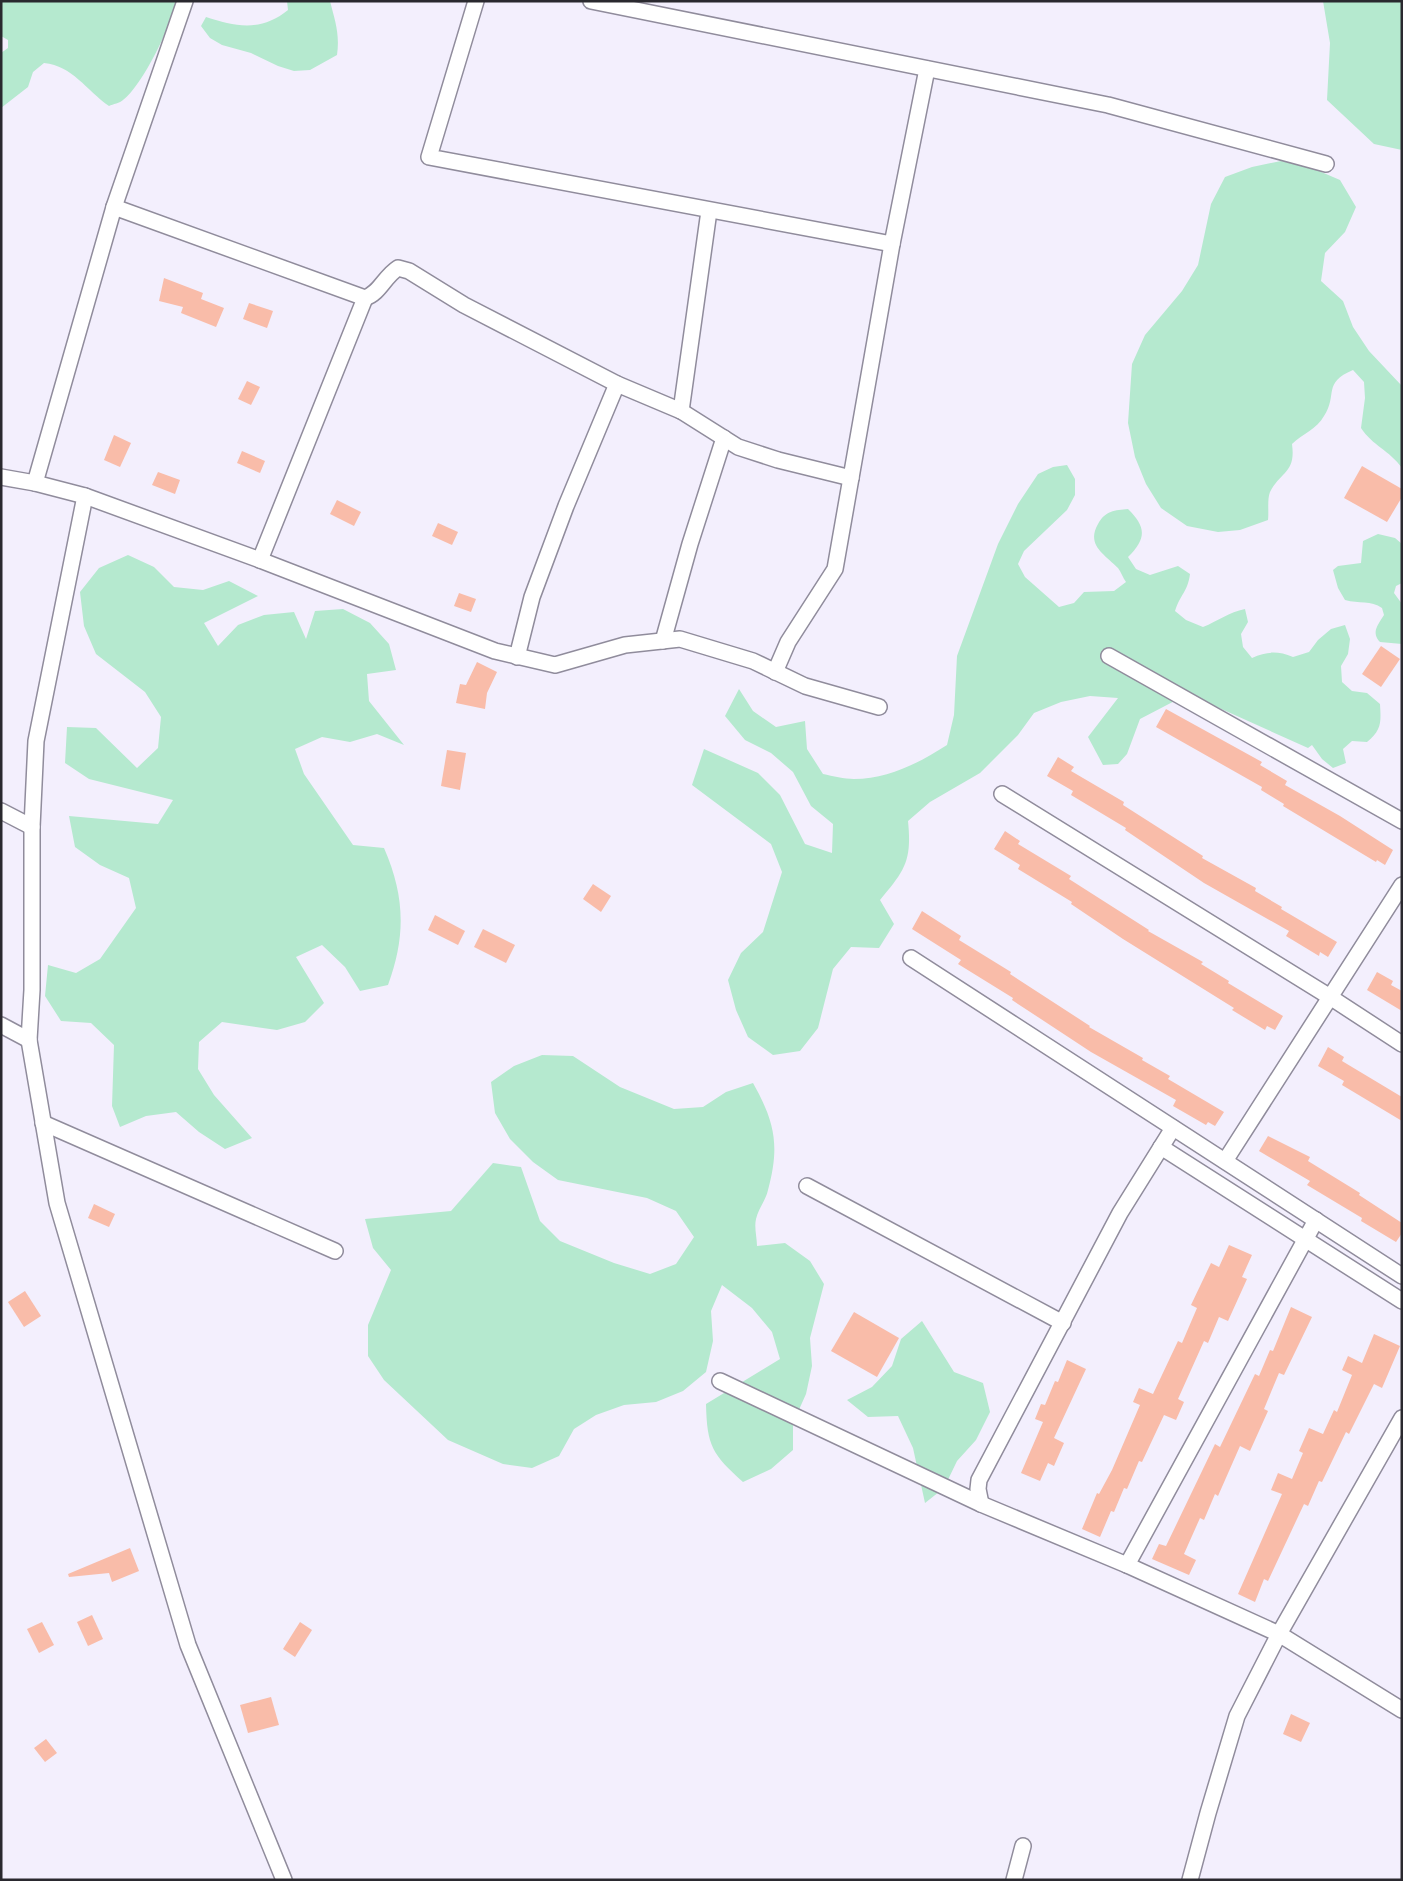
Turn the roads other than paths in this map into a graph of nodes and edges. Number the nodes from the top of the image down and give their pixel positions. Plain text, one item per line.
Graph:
1 (185, 1) edge
2 (476, 1) edge
3 (592, 1) edge
4 (928, 69) junction
5 (1326, 164) dead end
6 (114, 207) junction
7 (709, 211) junction
8 (892, 244) junction
9 (365, 298) junction
10 (617, 384) junction
11 (681, 411) junction
12 (724, 438) junction
13 (1, 477) edge
14 (851, 478) junction
15 (35, 483) junction
16 (85, 496) junction
17 (260, 560) junction
18 (663, 641) junction
19 (1109, 656) dead end
20 (517, 657) junction
21 (775, 672) junction
22 (879, 707) dead end
23 (1002, 794) dead end
24 (1, 811) edge
25 (1402, 820) edge
26 (32, 827) junction
27 (1402, 885) edge
28 (910, 958) dead end
29 (1330, 997) junction
30 (1, 1024) edge
31 (29, 1040) junction
32 (1402, 1044) edge
33 (43, 1123) junction
34 (1173, 1128) junction
35 (1161, 1147) junction
36 (1225, 1161) junction
37 (807, 1186) dead end
38 (1316, 1220) junction
39 (1306, 1238) junction
40 (335, 1251) dead end
41 (1402, 1276) edge
42 (1402, 1301) edge
43 (1063, 1323) junction
44 (720, 1381) dead end
45 (1402, 1418) edge
46 (981, 1504) junction
47 (1127, 1565) junction
48 (1278, 1634) junction
49 (1402, 1710) edge
50 (1023, 1846) dead end
51 (284, 1880) edge
52 (1014, 1880) edge
53 (1190, 1880) edge

1 - 6 street
2 - 7 street
3 - 4 street
4 - 5 street
4 - 8 street
6 - 9 street
6 - 15 street
7 - 8 street
7 - 11 street
8 - 14 street
9 - 10 street
9 - 17 street
10 - 11 street
10 - 20 street
11 - 12 street
12 - 14 street
12 - 18 street
13 - 15 street
14 - 21 street
15 - 16 street
16 - 17 street
16 - 26 street
17 - 20 street
18 - 20 street
18 - 21 street
19 - 25 street
21 - 22 street
23 - 29 street
24 - 26 street
26 - 31 street
27 - 29 street
28 - 34 street
29 - 32 street
29 - 36 street
30 - 31 street
31 - 33 street
33 - 40 street
33 - 51 street
34 - 35 street
34 - 36 street
35 - 39 street
35 - 43 street
36 - 38 street
37 - 43 street
38 - 39 street
38 - 41 street
39 - 42 street
39 - 47 street
43 - 46 street
44 - 46 street
45 - 48 street
46 - 47 street
47 - 48 street
48 - 49 street
48 - 53 street
50 - 52 street

